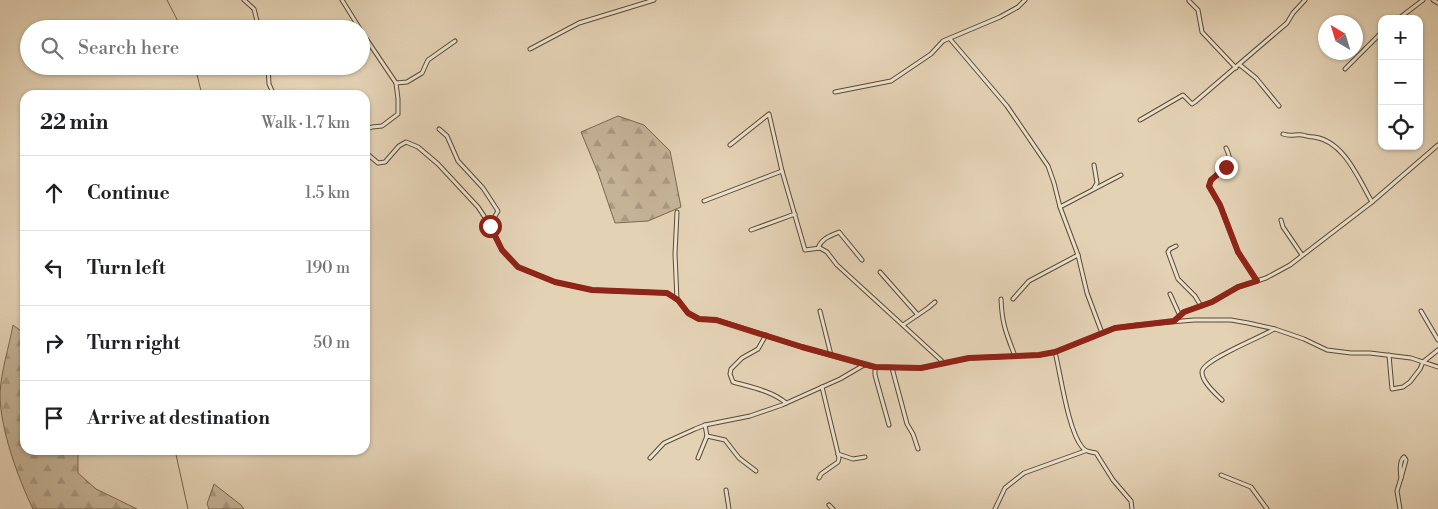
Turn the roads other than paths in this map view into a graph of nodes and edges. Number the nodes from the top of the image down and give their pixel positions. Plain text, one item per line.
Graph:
1 (244, 0) edge
2 (342, 0) edge
3 (654, 0) edge
4 (1025, 0) edge
5 (1304, 0) edge
6 (1423, 0) edge
7 (1433, 0) edge
8 (1189, 1) dead end
9 (1438, 3) edge
10 (1403, 15) edge
11 (257, 20) edge
12 (354, 20) edge
13 (1378, 36) edge
14 (950, 39) junction
15 (455, 41) dead end
16 (370, 45) edge
17 (530, 49) dead end
18 (1240, 65) junction
19 (1236, 68) junction
20 (1345, 69) dead end
21 (268, 75) edge
22 (396, 83) junction
23 (272, 90) edge
24 (835, 92) dead end
25 (1279, 106) dead end
26 (1140, 120) dead end
27 (370, 128) edge
28 (439, 129) dead end
29 (1283, 134) dead end
30 (730, 145) dead end
31 (1438, 145) edge
32 (1226, 148) dead end
33 (370, 156) edge
34 (1094, 165) dead end
35 (782, 171) junction
36 (1121, 175) dead end
37 (1094, 188) junction
38 (704, 201) dead end
39 (1372, 202) junction
40 (1060, 207) junction
41 (678, 212) dead end
42 (795, 214) junction
43 (1281, 220) dead end
44 (490, 226) junction
45 (751, 230) dead end
46 (1176, 246) dead end
47 (818, 248) junction
48 (1078, 255) junction
49 (1302, 256) junction
50 (862, 260) dead end
51 (880, 272) dead end
52 (1257, 281) junction
53 (1170, 294) dead end
54 (1001, 299) dead end
55 (1014, 299) dead end
56 (677, 300) junction
57 (935, 302) dead end
58 (1201, 306) junction
59 (820, 311) dead end
60 (1421, 312) dead end
61 (918, 315) junction
62 (1180, 316) junction
63 (1174, 321) junction
64 (903, 325) junction
65 (1275, 329) junction
66 (1102, 333) junction
67 (766, 335) junction
68 (1438, 340) edge
69 (1438, 350) edge
70 (1055, 352) junction
71 (1389, 355) junction
72 (831, 356) junction
73 (1015, 356) junction
74 (944, 362) junction
75 (1423, 362) junction
76 (865, 365) junction
77 (875, 367) junction
78 (1438, 367) edge
79 (892, 368) junction
80 (822, 387) junction
81 (1222, 400) dead end
82 (786, 403) junction
83 (705, 425) junction
84 (889, 425) dead end
85 (707, 436) junction
86 (918, 449) dead end
87 (1085, 451) junction
88 (838, 454) junction
89 (865, 457) dead end
90 (650, 458) dead end
91 (698, 458) dead end
92 (756, 471) dead end
93 (1220, 475) dead end
94 (819, 478) dead end
95 (1401, 478) junction
96 (726, 490) dead end
97 (829, 505) dead end
98 (729, 509) edge
99 (833, 509) edge
100 (995, 509) edge
101 (1132, 509) edge
102 (1267, 509) edge
103 (1400, 509) edge

1 - 11 street
2 - 12 street
3 - 17 street
4 - 14 street
5 - 18 street
6 - 10 street
7 - 9 street
8 - 19 street
13 - 20 street
14 - 24 street
14 - 40 street
15 - 22 street
16 - 22 street
18 - 19 street
18 - 25 street
19 - 26 street
21 - 23 street
22 - 27 street
28 - 44 street
29 - 39 street
30 - 35 street
31 - 39 street
32 - 52 street
33 - 44 street
34 - 37 street
35 - 38 street
35 - 42 street
36 - 37 street
37 - 40 street
39 - 49 street
40 - 48 street
41 - 56 street
42 - 45 street
42 - 47 street
43 - 49 street
44 - 56 street
46 - 58 street
47 - 50 street
47 - 64 street
48 - 55 street
48 - 66 street
49 - 52 street
51 - 61 street
52 - 58 street
53 - 62 street
54 - 73 street
56 - 67 street
57 - 61 street
58 - 62 street
59 - 72 street
60 - 68 street
61 - 64 street
62 - 63 street
63 - 65 street
63 - 66 street
64 - 74 street
65 - 71 street
65 - 81 street
66 - 70 street
67 - 72 street
67 - 82 street
69 - 75 street
70 - 73 street
70 - 87 street
71 - 75 street
71 - 75 street
72 - 76 street
73 - 74 street
74 - 79 street
75 - 78 street
76 - 77 street
76 - 80 street
77 - 79 street
77 - 84 street
79 - 86 street
80 - 82 street
80 - 88 street
82 - 83 street
83 - 85 street
83 - 90 street
85 - 91 street
85 - 92 street
87 - 100 street
87 - 101 street
88 - 89 street
88 - 94 street
93 - 102 street
95 - 95 street
95 - 103 street
96 - 98 street
97 - 99 street

